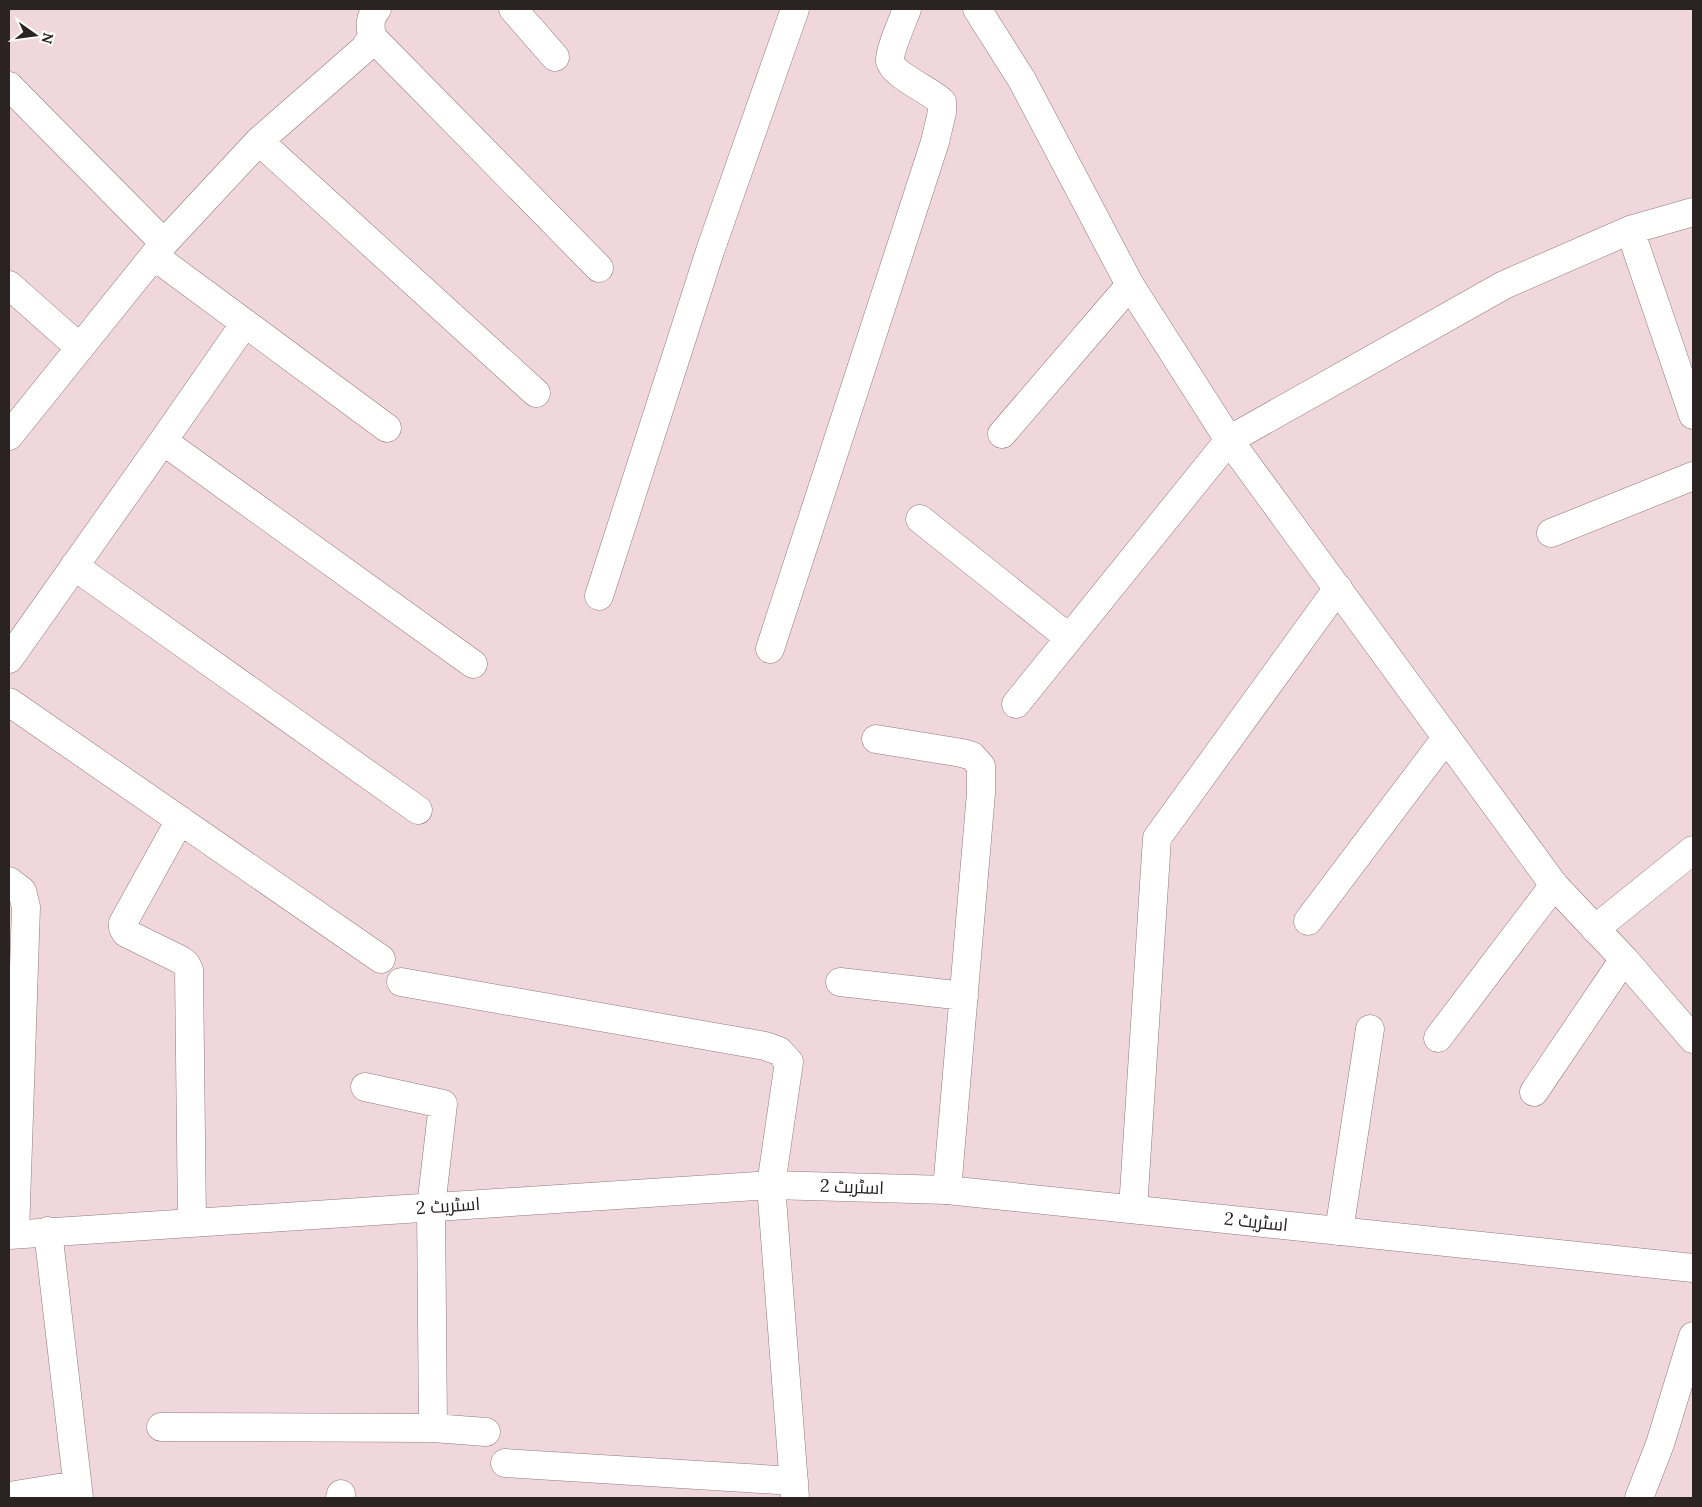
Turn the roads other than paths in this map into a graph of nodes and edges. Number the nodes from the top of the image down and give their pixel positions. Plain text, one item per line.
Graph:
1 (377, 9) edge
2 (513, 9) edge
3 (796, 9) edge
4 (907, 9) edge
5 (977, 9) edge
6 (372, 37) junction
7 (555, 57) dead end
8 (9, 86) edge
9 (258, 141) junction
10 (1693, 212) edge
11 (1630, 230) junction
12 (159, 249) junction
13 (599, 268) dead end
14 (9, 285) edge
15 (1130, 285) junction
16 (245, 323) junction
17 (80, 348) junction
18 (536, 393) dead end
19 (1693, 415) edge
20 (387, 428) dead end
21 (1002, 434) dead end
22 (9, 436) edge
23 (1229, 440) junction
24 (164, 441) junction
25 (1693, 476) edge
26 (920, 519) dead end
27 (1551, 532) dead end
28 (74, 566) junction
29 (1338, 588) junction
30 (599, 596) dead end
31 (1069, 638) junction
32 (770, 649) dead end
33 (9, 658) edge
34 (473, 664) dead end
35 (9, 702) edge
36 (1016, 704) dead end
37 (1446, 738) junction
38 (876, 740) dead end
39 (418, 810) dead end
40 (180, 820) junction
41 (1693, 850) edge
42 (9, 881) edge
43 (1554, 885) junction
44 (1308, 921) dead end
45 (1596, 929) junction
46 (382, 959) dead end
47 (1624, 959) junction
48 (401, 982) dead end
49 (840, 982) dead end
50 (964, 996) junction
51 (1370, 1029) dead end
52 (1438, 1038) dead end
53 (1693, 1039) edge
54 (365, 1087) dead end
55 (1534, 1092) dead end
56 (770, 1185) junction
57 (947, 1190) junction
58 (431, 1207) junction
59 (1133, 1209) junction
60 (192, 1222) junction
61 (48, 1231) junction
62 (1339, 1231) junction
63 (12, 1234) edge
64 (1693, 1268) edge
65 (1693, 1336) edge
66 (161, 1427) dead end
67 (433, 1428) junction
68 (486, 1432) dead end
69 (505, 1463) dead end
70 (794, 1490) edge
71 (78, 1492) edge
72 (9, 1496) edge
73 (1639, 1498) edge

1 - 6 street
2 - 7 street
3 - 30 street
4 - 32 street
5 - 15 street
6 - 9 street
6 - 13 street
8 - 12 street
9 - 12 street
9 - 18 street
10 - 11 street
11 - 19 street
11 - 23 street
12 - 16 street
12 - 17 street
14 - 17 street
15 - 21 street
15 - 23 street
16 - 20 street
16 - 24 street
17 - 22 street
23 - 29 street
23 - 31 street
24 - 28 street
24 - 34 street
25 - 27 street
26 - 31 street
28 - 33 street
28 - 39 street
29 - 37 street
29 - 59 street
31 - 36 street
35 - 40 street
37 - 43 street
37 - 44 street
38 - 50 street
40 - 46 street
40 - 60 street
41 - 45 street
42 - 63 street
43 - 45 street
43 - 52 street
45 - 47 street
47 - 53 street
47 - 55 street
48 - 56 street
49 - 50 street
50 - 57 street
51 - 62 street
54 - 58 street
56 - 57 street, اسٹریٹ 2
56 - 58 street, اسٹریٹ 2
56 - 70 street
57 - 59 street, اسٹریٹ 2
58 - 60 street, اسٹریٹ 2
58 - 67 street
59 - 62 street, اسٹریٹ 2
60 - 61 street, اسٹریٹ 2
61 - 63 street, اسٹریٹ 2
61 - 71 street
62 - 64 street, اسٹریٹ 2
65 - 73 street
66 - 67 street
67 - 68 street
69 - 70 street
71 - 72 street

